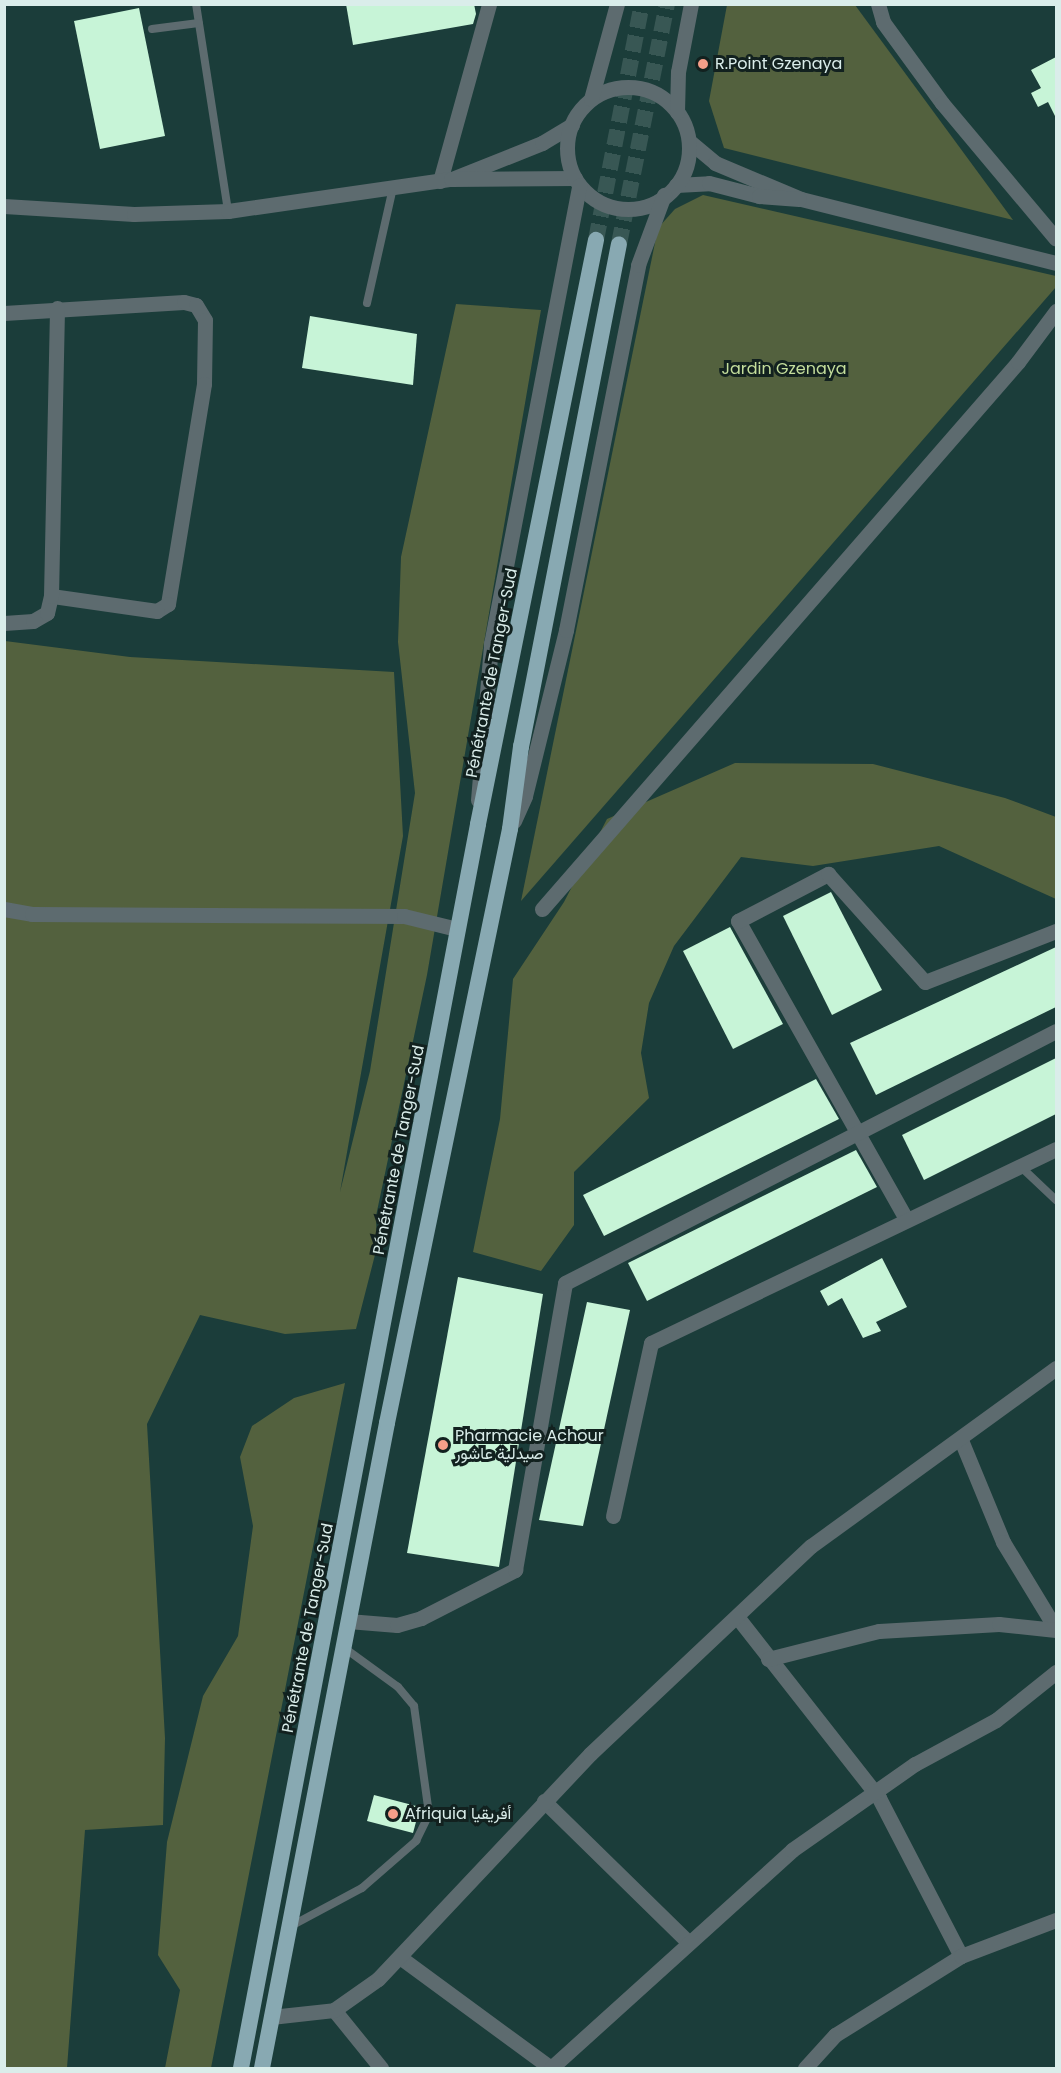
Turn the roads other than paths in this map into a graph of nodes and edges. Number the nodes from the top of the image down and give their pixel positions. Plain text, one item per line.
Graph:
1 (196, 4) edge
2 (489, 4) edge
3 (617, 4) edge
4 (692, 4) edge
5 (878, 4) edge
6 (199, 24) junction
7 (152, 29) dead end
8 (591, 99) junction
9 (677, 112) junction
10 (572, 124) junction
11 (689, 141) junction
12 (445, 180) junction
13 (577, 181) junction
14 (393, 188) junction
15 (670, 190) junction
16 (801, 199) junction
17 (4, 206) edge
18 (228, 211) junction
19 (1056, 238) edge
20 (596, 240) tunnel mouth
21 (619, 244) tunnel mouth
22 (1056, 263) edge
23 (367, 303) dead end
24 (57, 308) junction
25 (1056, 311) edge
26 (4, 313) edge
27 (51, 596) junction
28 (4, 623) edge
29 (478, 824) junction
30 (510, 829) junction
31 (4, 909) edge
32 (542, 909) dead end
33 (458, 928) junction
34 (1056, 931) edge
35 (1056, 1031) edge
36 (857, 1131) junction
37 (1056, 1149) edge
38 (1019, 1165) junction
39 (1056, 1200) edge
40 (905, 1217) junction
41 (1056, 1368) edge
42 (961, 1440) junction
43 (613, 1516) dead end
44 (738, 1618) junction
45 (348, 1622) junction
46 (1056, 1630) edge
47 (343, 1647) junction
48 (768, 1659) junction
49 (1056, 1672) edge
50 (873, 1790) junction
51 (544, 1801) junction
52 (1056, 1920) edge
53 (288, 1928) junction
54 (687, 1941) junction
55 (961, 1956) junction
56 (401, 1958) junction
57 (334, 2010) junction
58 (271, 2017) junction
59 (241, 2068) edge
60 (262, 2068) edge
61 (381, 2068) edge
62 (551, 2068) edge
63 (805, 2068) edge

1 - 6 lane
2 - 12 street
3 - 8 street
4 - 9 street
5 - 19 street
6 - 7 lane
6 - 18 lane
8 - 9 street
8 - 10 street
9 - 11 street
10 - 12 street
10 - 13 street
11 - 15 street
11 - 16 street
12 - 13 street
12 - 14 street
13 - 15 street
13 - 29 street
14 - 18 street
14 - 23 lane
15 - 16 street
15 - 30 street
16 - 22 street
17 - 18 street
20 - 29 highway, Pénétrante de Tanger-Sud
21 - 30 highway
24 - 26 street
24 - 27 street
24 - 27 street
25 - 32 street
27 - 28 street
29 - 33 highway, Pénétrante de Tanger-Sud
30 - 45 highway
31 - 33 street
33 - 59 highway, Pénétrante de Tanger-Sud
34 - 36 street
35 - 36 street
36 - 40 street
36 - 45 street
37 - 38 street
38 - 39 lane
38 - 40 street
40 - 43 street
41 - 42 street
42 - 44 street
42 - 46 street
44 - 48 street
44 - 51 street
45 - 47 highway
46 - 48 street
47 - 53 highway
47 - 53 lane
48 - 50 street
49 - 50 street
50 - 54 street
50 - 55 street
51 - 54 street
51 - 56 street
52 - 55 street
53 - 58 highway
54 - 62 street
55 - 63 street
56 - 57 street
56 - 62 street
57 - 58 street
57 - 61 street
58 - 60 highway

